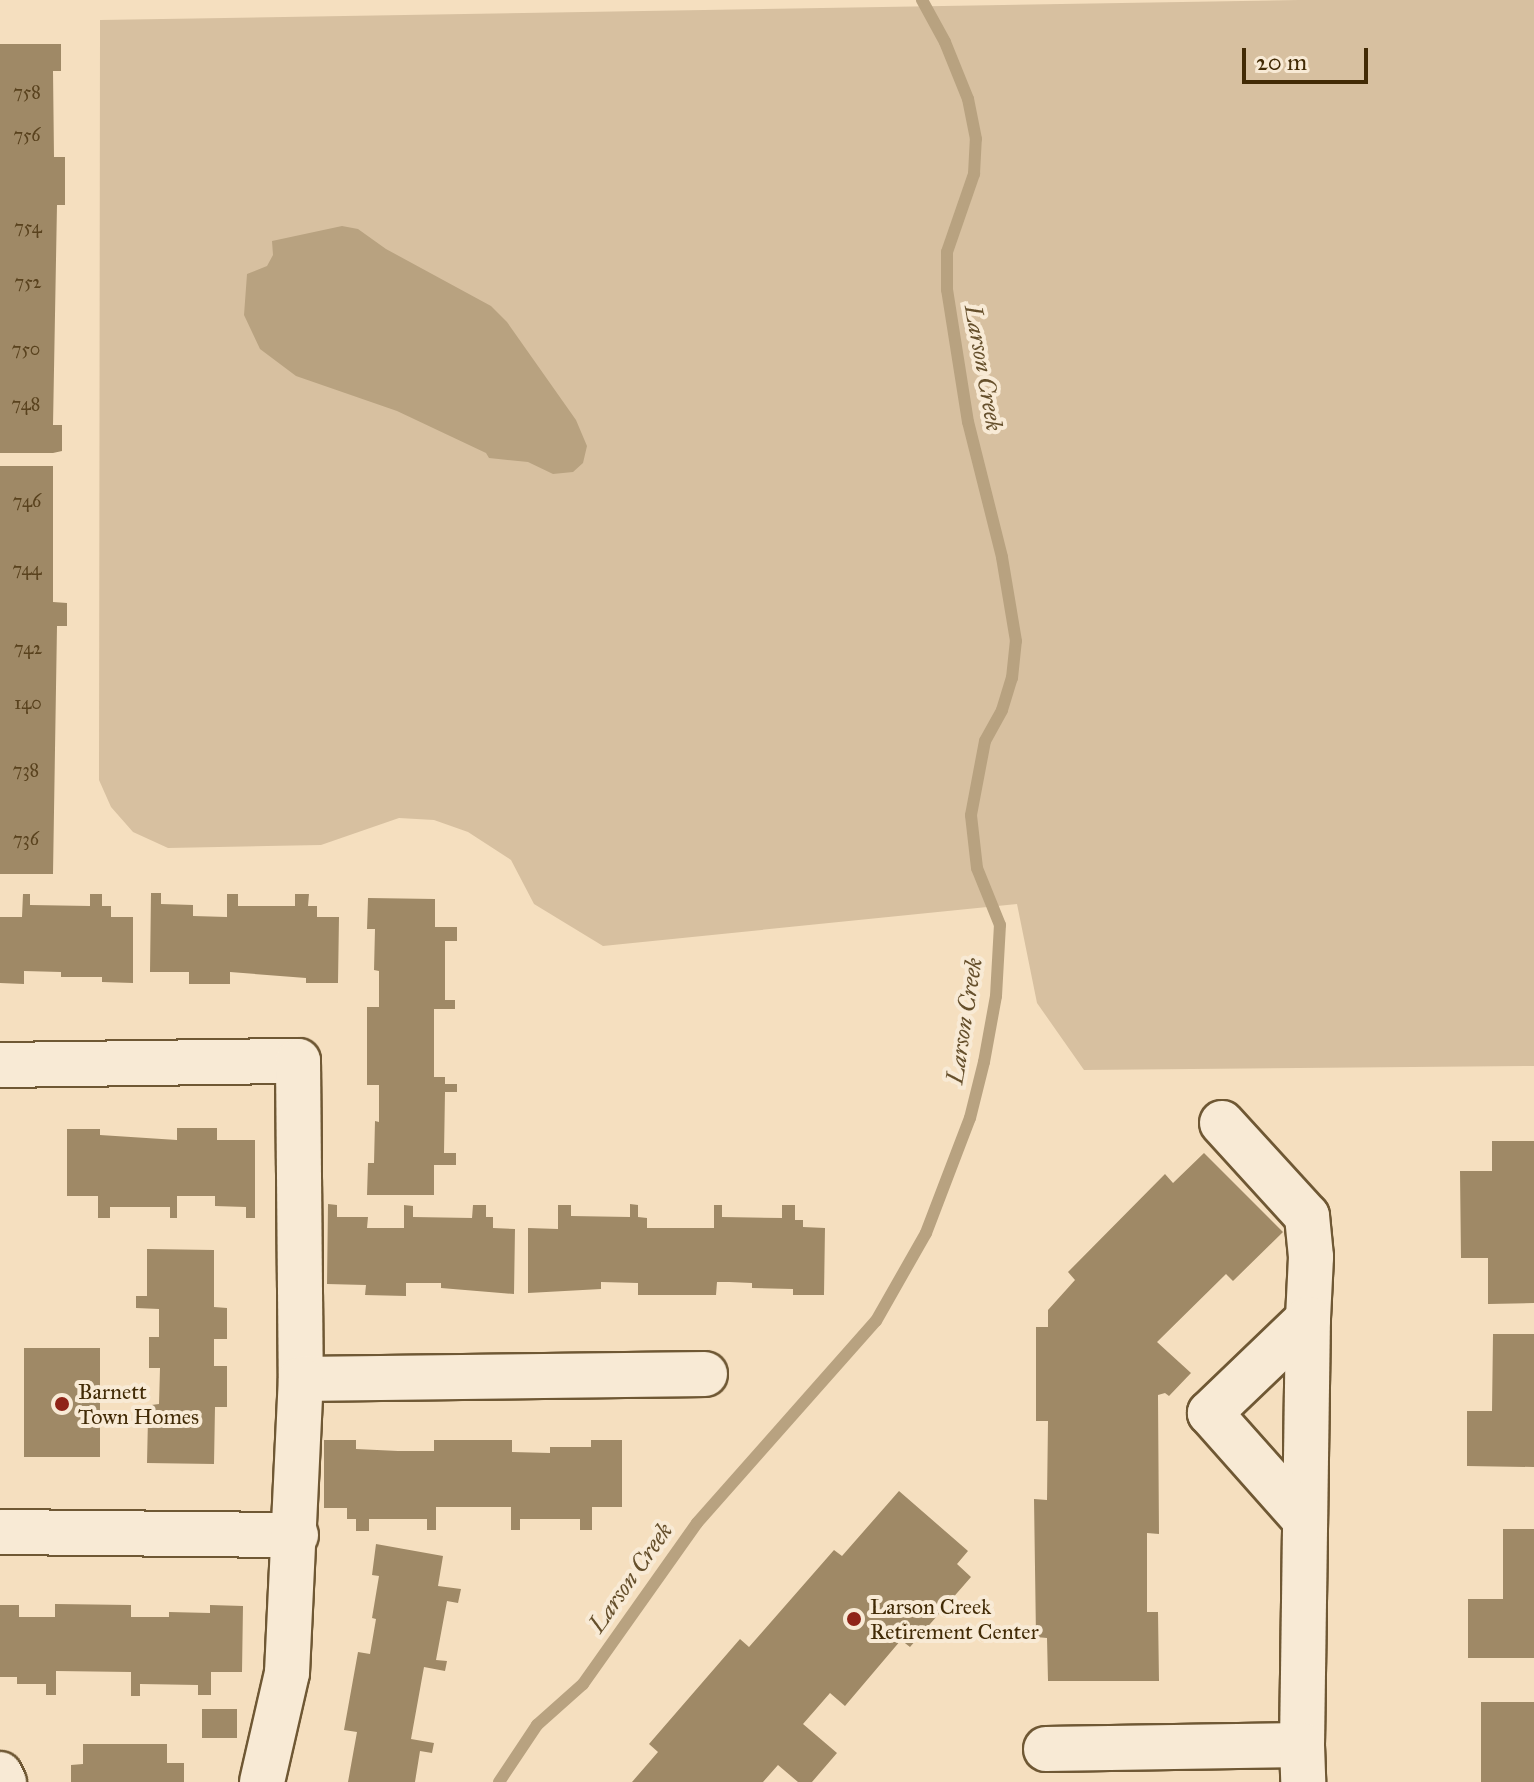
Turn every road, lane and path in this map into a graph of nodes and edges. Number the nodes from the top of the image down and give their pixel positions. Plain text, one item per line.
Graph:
1 (0, 1065) edge
2 (1222, 1123) dead end
3 (1308, 1319) junction
4 (705, 1374) dead end
5 (301, 1379) junction
6 (1305, 1520) junction
7 (0, 1532) edge
8 (296, 1535) junction
9 (1046, 1749) dead end
10 (1303, 1763) edge
11 (1179, 1765) edge
12 (0, 1774) edge
13 (4, 1782) edge
14 (262, 1782) edge

1 - 5 lane
2 - 3 lane
3 - 6 lane
3 - 6 lane
4 - 5 lane
5 - 8 lane
6 - 10 lane
7 - 8 lane
8 - 14 lane
9 - 11 lane
10 - 11 lane
12 - 13 lane

